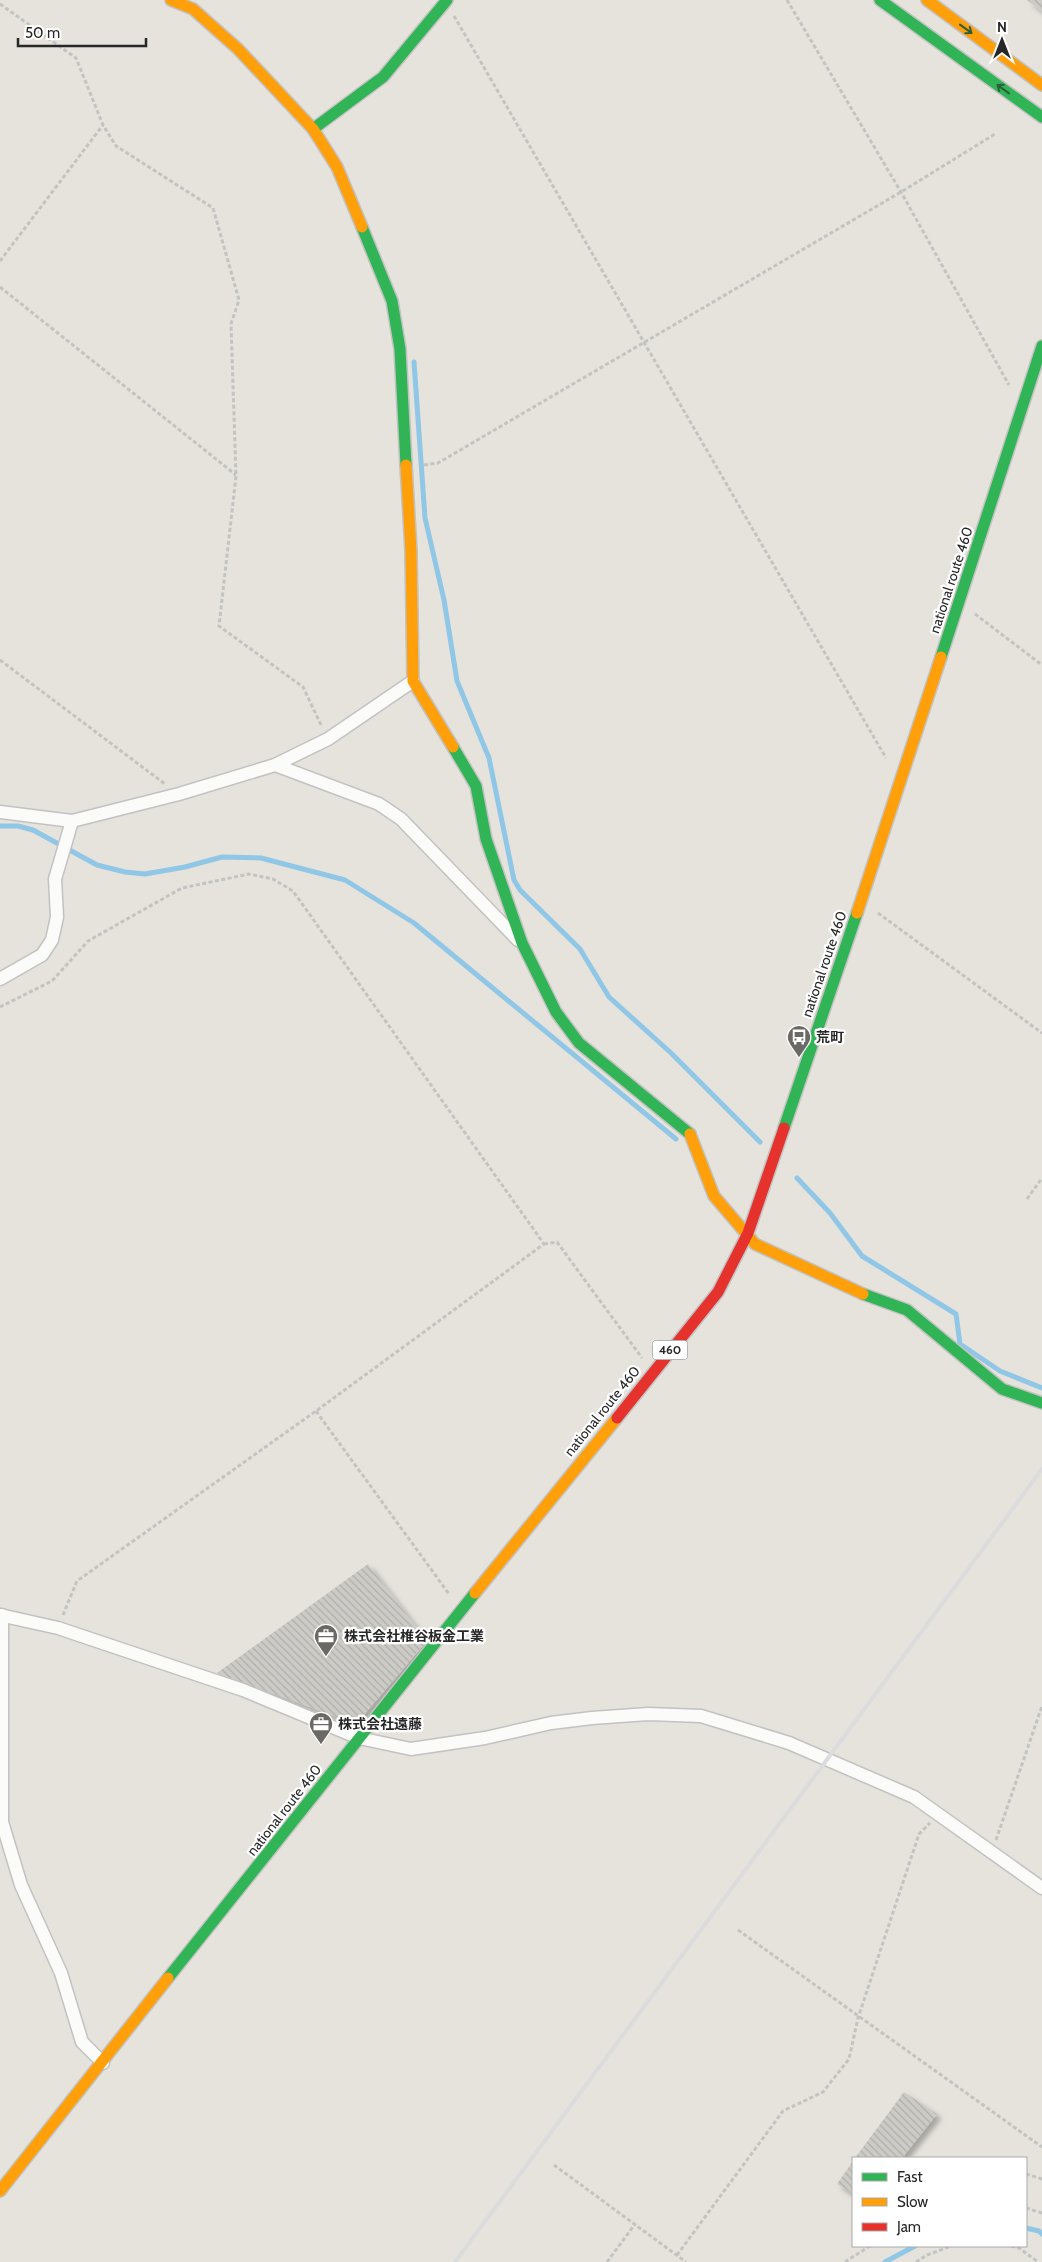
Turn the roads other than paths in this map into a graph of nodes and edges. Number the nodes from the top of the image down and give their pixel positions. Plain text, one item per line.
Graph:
1 (172, 0) edge
2 (880, 0) edge
3 (927, 0) edge
4 (446, 1) edge
5 (1042, 85) edge
6 (1042, 118) edge
7 (313, 129) junction
8 (1042, 346) edge
9 (413, 681) junction
10 (275, 765) junction
11 (0, 812) edge
12 (72, 821) junction
13 (522, 943) junction
14 (0, 979) edge
15 (748, 1233) junction
16 (1042, 1402) edge
17 (1, 1615) edge
18 (359, 1738) junction
19 (1042, 1888) edge
20 (103, 2063) junction
21 (0, 2191) edge

1 - 7 main road
6 -> 2 main road
3 -> 5 main road
4 - 7 main road
7 - 9 main road
8 - 15 main road, national route 460 / 460
9 - 10 street
9 - 13 main road
10 - 12 street
10 - 13 street
11 - 12 street
12 - 14 street
13 - 15 main road
15 - 16 main road
15 - 18 main road, national route 460 / 460
17 - 18 street
17 - 20 street
18 - 19 street
18 - 20 main road, national route 460 / 460
20 - 21 main road, national route 460 / 460

